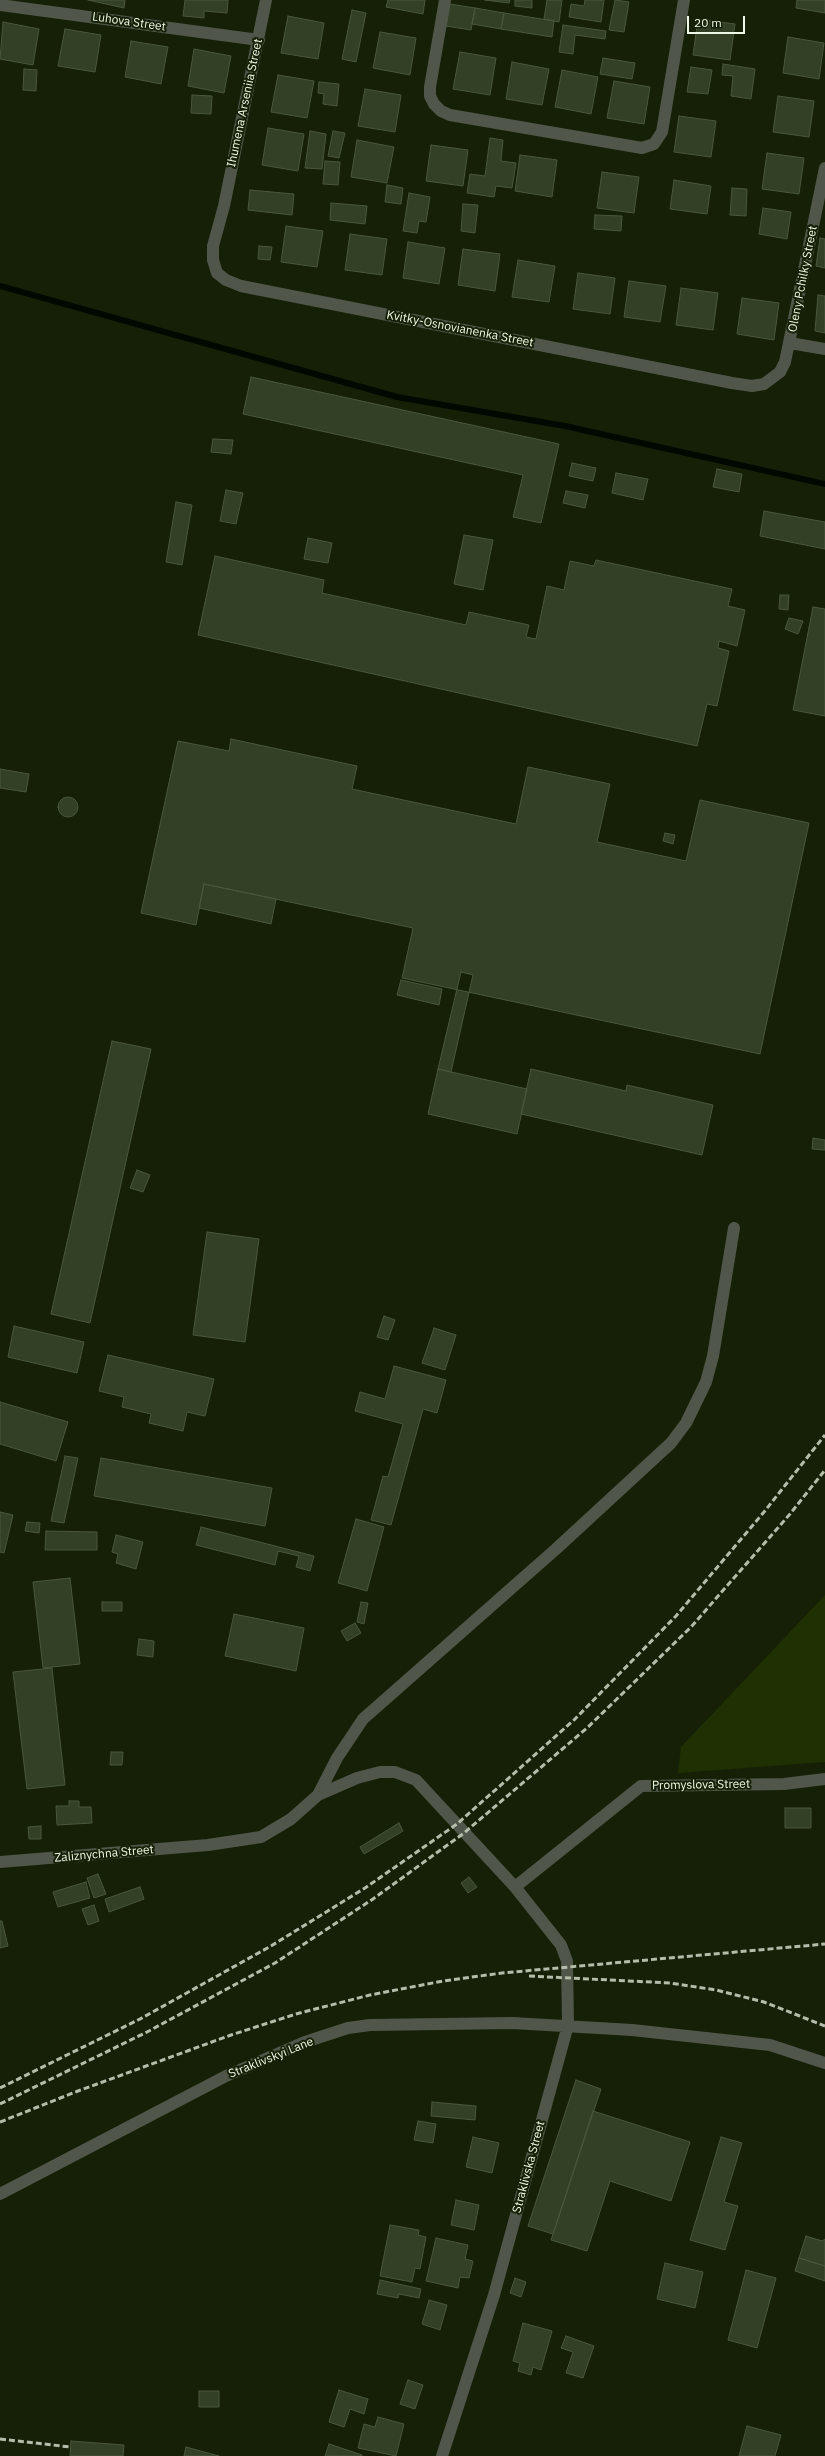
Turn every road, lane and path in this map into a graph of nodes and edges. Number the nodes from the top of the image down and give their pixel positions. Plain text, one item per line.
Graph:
1 (266, 0) edge
2 (445, 0) edge
3 (684, 0) edge
4 (0, 5) edge
5 (259, 40) junction
6 (824, 175) edge
7 (213, 246) joint
8 (790, 343) junction
9 (825, 349) edge
10 (732, 383) joint
11 (734, 1228) dead end
12 (825, 1779) edge
13 (318, 1795) junction
14 (0, 1862) edge
15 (515, 1887) junction
16 (568, 2025) junction
17 (825, 2063) edge
18 (0, 2194) edge
19 (442, 2456) edge

1 - 5 street, Ihumena Arseniia Street
2 - 3 street
4 - 5 street, Luhova Street
5 - 7 street, Ihumena Arseniia Street
6 - 8 street, Oleny Pchilky Street
7 - 10 street, Kvitky-Osnovianenka Street
8 - 9 street
8 - 10 street, Oleny Pchilky Street
11 - 13 street
12 - 15 street, Promyslova Street
13 - 14 street, Zaliznychna Street
13 - 15 street, Straklivska Street
15 - 16 street, Straklivska Street
16 - 17 street
16 - 18 street, Straklivskyi Lane
16 - 19 street, Straklivska Street

